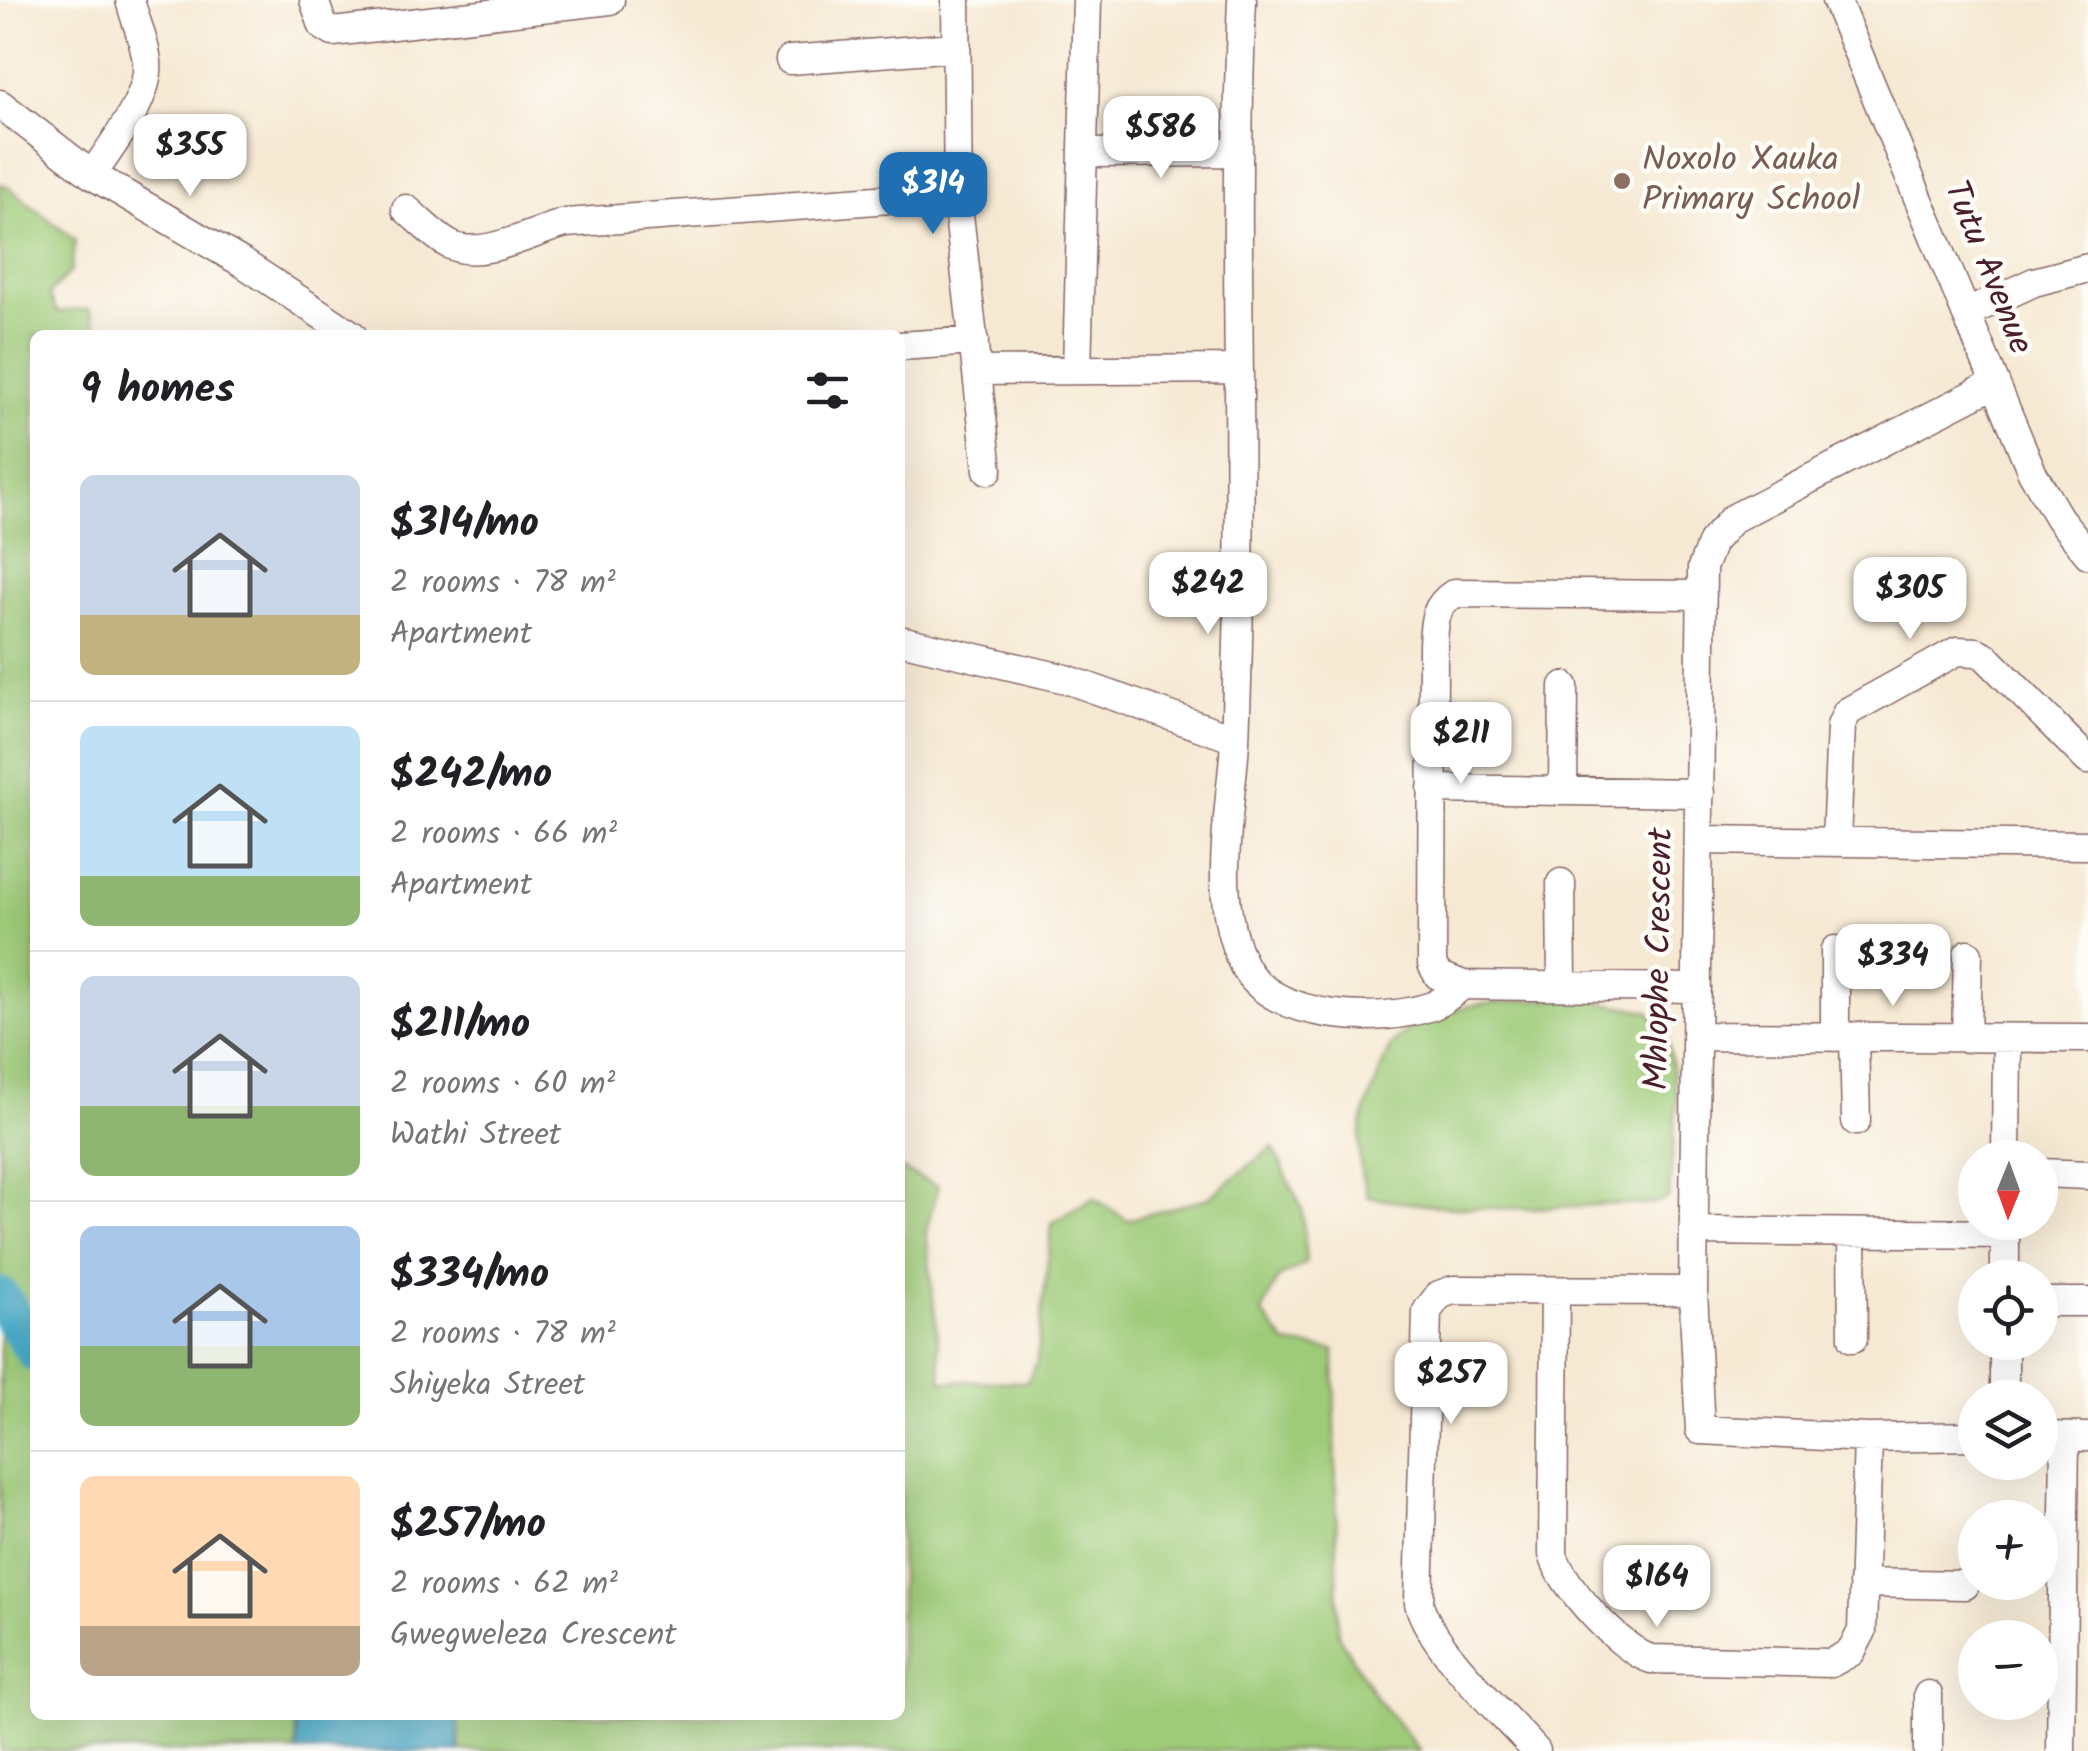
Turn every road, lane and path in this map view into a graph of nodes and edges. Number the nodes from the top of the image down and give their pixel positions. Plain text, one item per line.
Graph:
1 (130, 0) edge
2 (314, 0) edge
3 (608, 0) edge
4 (956, 0) edge
5 (1087, 0) edge
6 (1242, 0) edge
7 (1836, 0) edge
8 (492, 6) edge
9 (956, 46) junction
10 (790, 60) dead end
11 (0, 104) edge
12 (1238, 152) junction
13 (1083, 153) junction
14 (92, 175) junction
15 (958, 194) junction
16 (406, 209) dead end
17 (2088, 268) edge
18 (1967, 313) junction
19 (344, 330) edge
20 (974, 341) junction
21 (905, 346) edge
22 (1239, 369) junction
23 (1077, 370) junction
24 (978, 371) junction
25 (1994, 384) junction
26 (988, 470) dead end
27 (2088, 554) edge
28 (1702, 595) junction
29 (905, 641) edge
30 (1564, 686) dead end
31 (1235, 738) junction
32 (2088, 760) edge
33 (1432, 789) junction
34 (1563, 791) junction
35 (1700, 793) junction
36 (1700, 840) junction
37 (1836, 842) junction
38 (2088, 845) edge
39 (1561, 883) dead end
40 (1835, 950) dead end
41 (1968, 954) dead end
42 (1462, 984) junction
43 (1562, 985) junction
44 (1698, 988) junction
45 (1697, 1036) junction
46 (1844, 1037) junction
47 (1966, 1038) junction
48 (2007, 1038) junction
49 (2088, 1038) edge
50 (1856, 1120) dead end
51 (2006, 1140) edge
52 (2058, 1174) edge
53 (2088, 1176) edge
54 (1958, 1230) edge
55 (1694, 1231) junction
56 (1852, 1233) junction
57 (1555, 1290) junction
58 (1693, 1291) junction
59 (2058, 1302) edge
60 (2088, 1302) edge
61 (1853, 1338) dead end
62 (1958, 1436) edge
63 (2064, 1436) edge
64 (1868, 1438) junction
65 (1862, 1583) junction
66 (1958, 1585) edge
67 (2075, 1670) edge
68 (1928, 1695) dead end
69 (1536, 1751) edge
70 (1928, 1751) edge
71 (2061, 1751) edge

1 - 14 street
2 - 8 street
3 - 8 street
4 - 9 street
5 - 13 street
6 - 12 street
7 - 18 street, Tutu Avenue
9 - 10 street
9 - 15 street
11 - 14 street
12 - 13 street
12 - 22 street
13 - 23 street
14 - 19 street
15 - 16 street
15 - 20 street
17 - 18 street
18 - 25 street, Tutu Avenue
20 - 21 street
20 - 24 street
22 - 23 street
22 - 31 street
23 - 24 street
24 - 26 street
25 - 27 street, Tutu Avenue
25 - 28 street, Mhlophe Crescent
28 - 33 street
28 - 35 street, Mhlophe Crescent
29 - 31 street
30 - 34 street
31 - 42 street
32 - 37 street
33 - 34 street
33 - 42 street
34 - 35 street
35 - 36 street, Mhlophe Crescent
36 - 37 street
36 - 44 street, Mhlophe Crescent
37 - 38 street
39 - 43 street
40 - 46 street
41 - 47 street
42 - 43 street
43 - 44 street
44 - 45 street, Mhlophe Crescent
45 - 46 street
45 - 55 street, Mhlophe Crescent
46 - 47 street
46 - 50 street
47 - 48 street
48 - 49 street
48 - 51 street
52 - 53 street
54 - 56 street
55 - 56 street
55 - 58 street, Mhlophe Crescent
56 - 61 street
57 - 58 street
57 - 65 street
57 - 69 street
58 - 64 street, Mhlophe Crescent
59 - 60 street
62 - 64 street, Mhlophe Crescent
63 - 67 street
64 - 65 street
65 - 66 street
67 - 71 street
68 - 70 street

